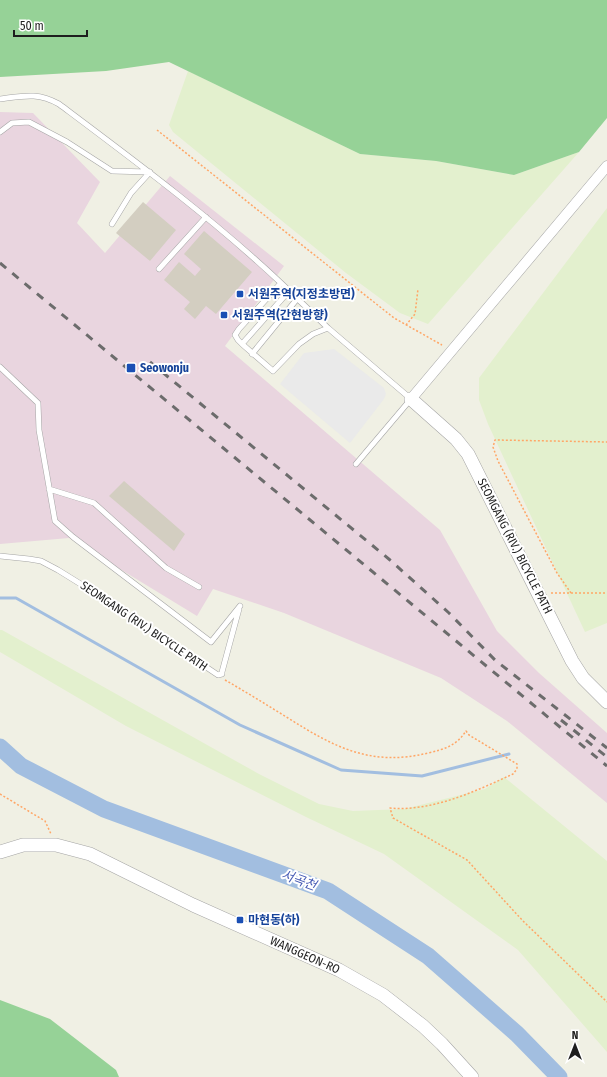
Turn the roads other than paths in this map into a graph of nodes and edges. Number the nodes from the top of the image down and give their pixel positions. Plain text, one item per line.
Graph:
1 (0, 99) edge
2 (0, 132) edge
3 (607, 166) edge
4 (150, 172) junction
5 (206, 217) junction
6 (112, 224) dead end
7 (159, 269) dead end
8 (281, 283) junction
9 (289, 291) junction
10 (297, 299) junction
11 (328, 328) junction
12 (242, 344) junction
13 (252, 354) junction
14 (0, 367) edge
15 (411, 399) junction
16 (356, 464) dead end
17 (49, 489) junction
18 (0, 556) edge
19 (199, 587) dead end
20 (607, 702) edge
21 (0, 852) edge
22 (472, 1077) edge

1 - 4 lane
2 - 4 lane
3 - 15 street
4 - 5 lane
4 - 6 lane
5 - 7 lane
5 - 8 lane
8 - 9 lane
8 - 12 lane
9 - 10 lane
9 - 12 lane
10 - 11 lane
10 - 13 lane
11 - 13 lane
11 - 15 lane
12 - 13 lane
14 - 17 lane
15 - 16 lane
15 - 20 street, SEOMGANG (RIV.) BICYCLE PATH
17 - 18 lane, SEOMGANG (RIV.) BICYCLE PATH
17 - 19 lane
21 - 22 street, WANGGEON-RO

